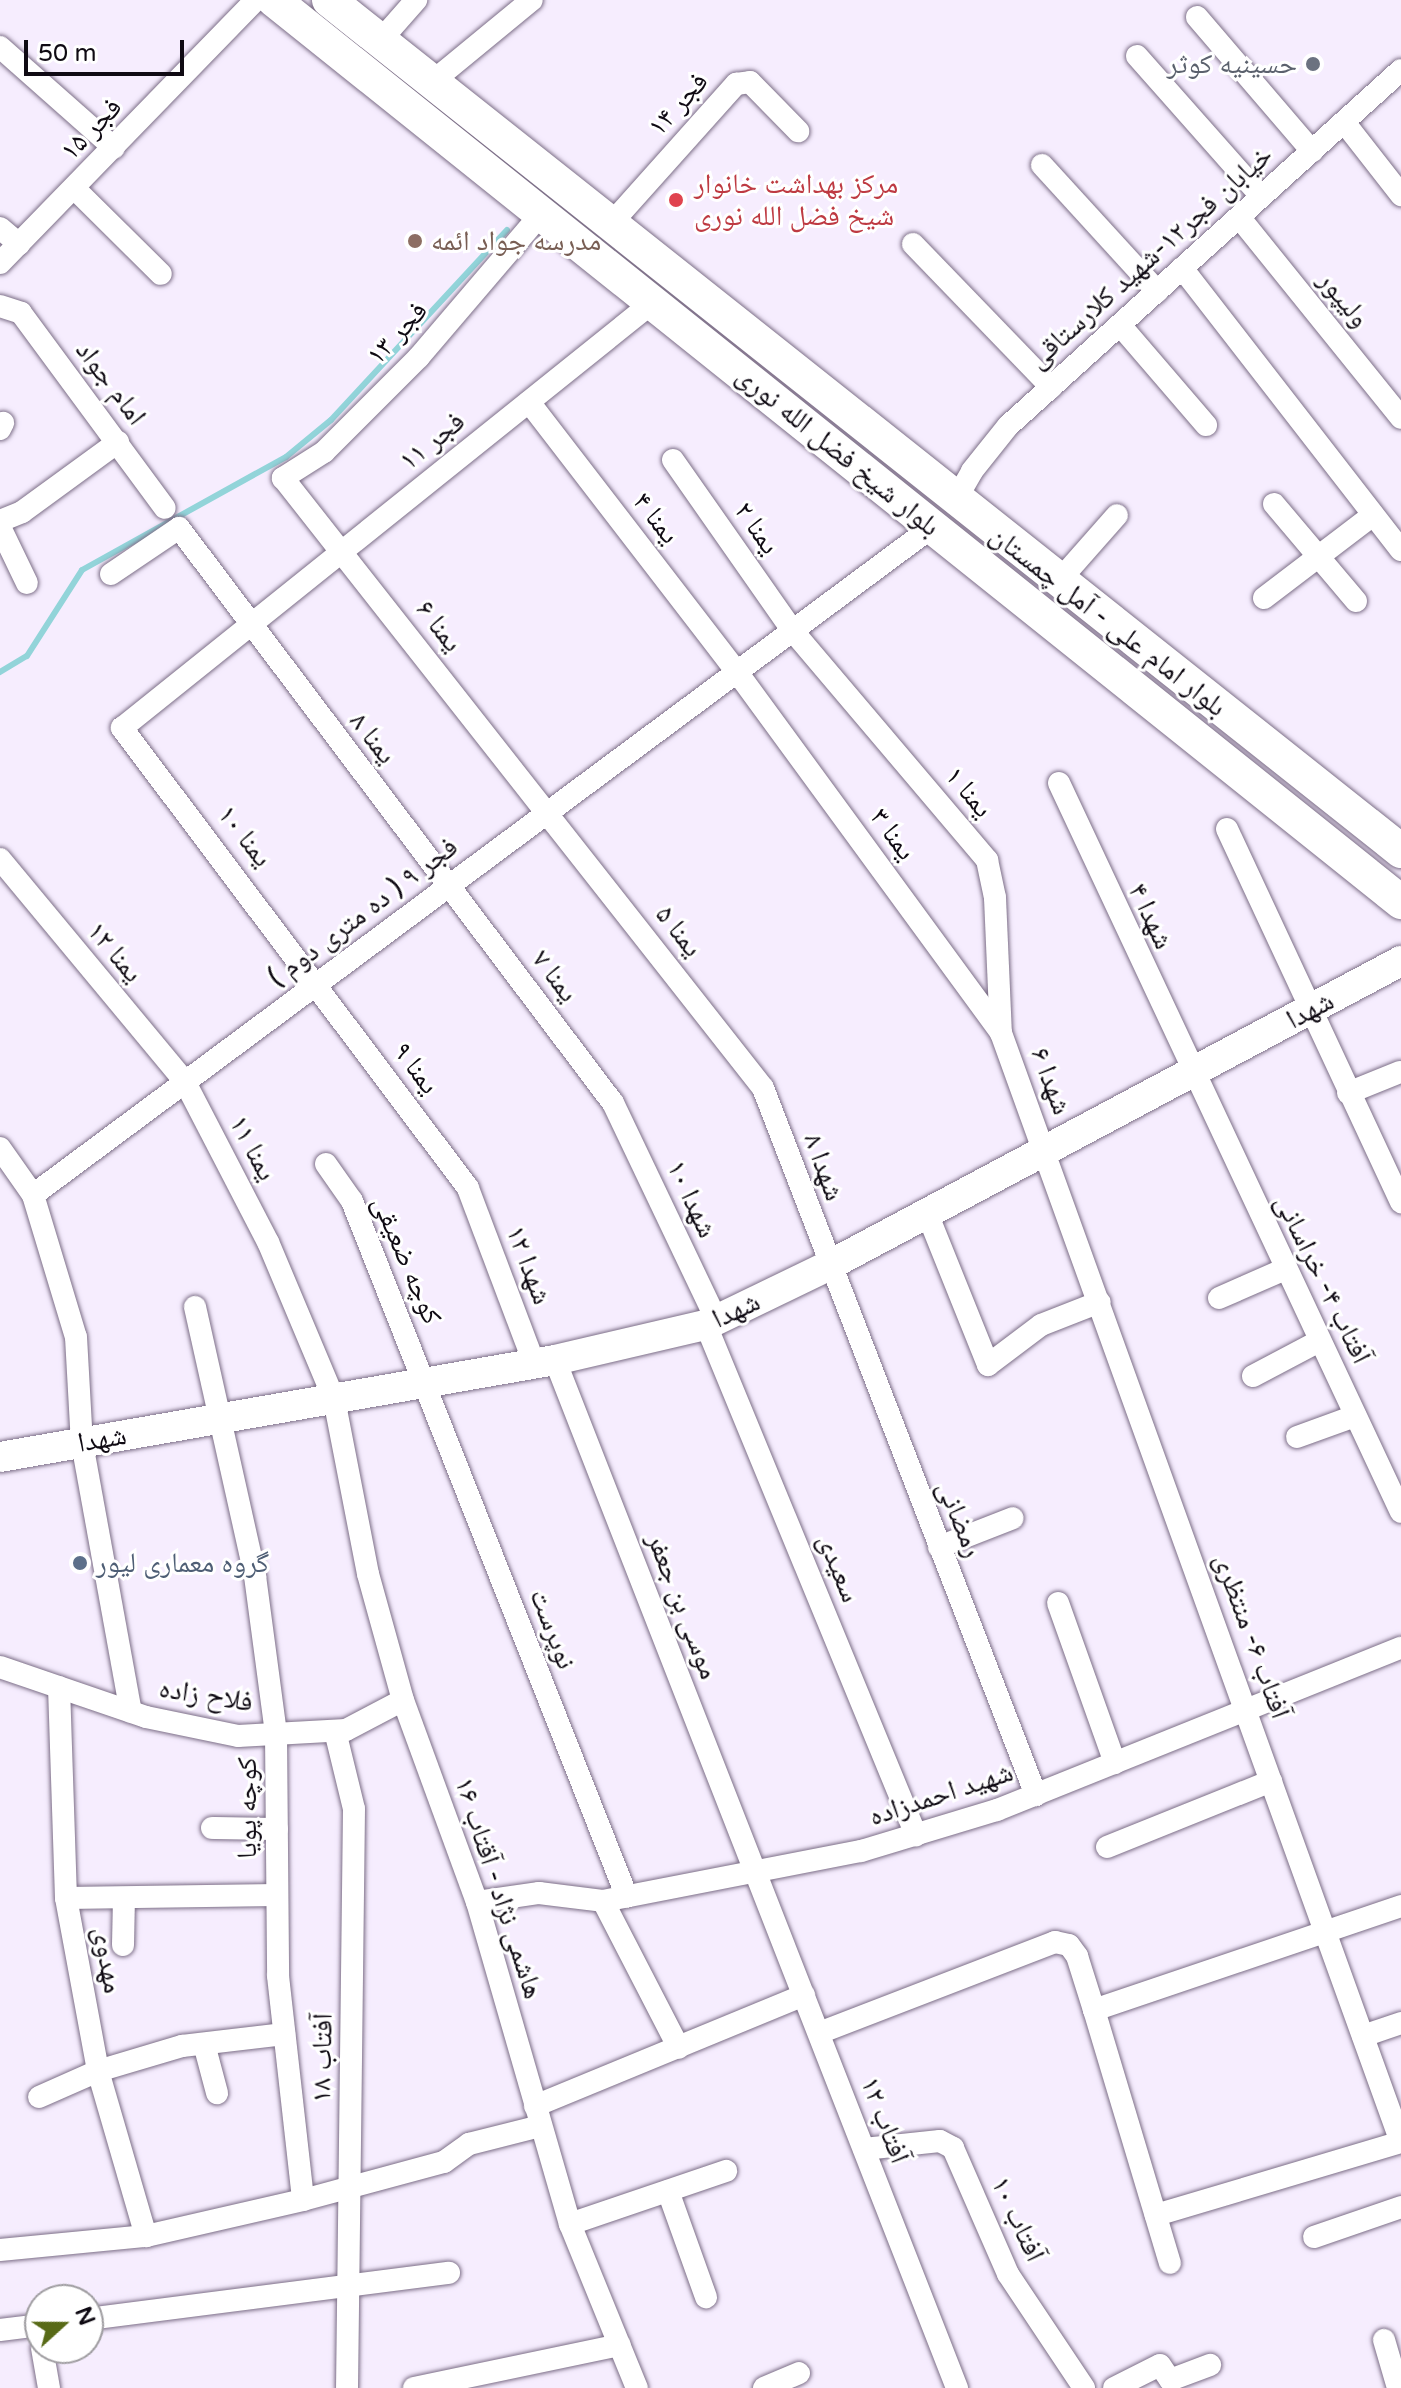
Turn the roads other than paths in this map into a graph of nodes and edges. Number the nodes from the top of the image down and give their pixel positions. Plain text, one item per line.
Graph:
1 (256, 0) edge
2 (274, 0) edge
3 (329, 0) edge
4 (416, 0) edge
5 (532, 0) edge
6 (1197, 17) dead end
7 (380, 41) junction
8 (0, 47) edge
9 (1137, 56) dead end
10 (1401, 70) edge
11 (432, 82) junction
12 (1344, 122) junction
13 (798, 131) dead end
14 (114, 148) junction
15 (1312, 151) junction
16 (1042, 165) dead end
17 (74, 188) junction
18 (1401, 195) edge
19 (1261, 196) junction
20 (541, 214) junction
21 (1239, 217) junction
22 (609, 226) junction
23 (0, 228) edge
24 (19, 244) junction
25 (913, 244) dead end
26 (0, 263) edge
27 (1182, 268) junction
28 (161, 274) dead end
29 (1157, 291) junction
30 (652, 303) junction
31 (0, 306) edge
32 (1120, 325) junction
33 (756, 362) junction
34 (1051, 387) junction
35 (529, 402) junction
36 (1401, 418) edge
37 (1206, 425) dead end
38 (118, 442) junction
39 (673, 460) dead end
40 (283, 478) joint
41 (955, 501) junction
42 (1274, 504) dead end
43 (165, 508) dead end
44 (1117, 515) dead end
45 (1373, 515) junction
46 (0, 524) edge
47 (932, 527) junction
48 (1401, 550) edge
49 (342, 552) junction
50 (1318, 556) junction
51 (111, 574) dead end
52 (995, 577) junction
53 (1058, 582) junction
54 (27, 583) dead end
55 (1264, 598) dead end
56 (1356, 601) dead end
57 (1091, 608) junction
58 (249, 626) junction
59 (792, 630) junction
60 (1112, 671) junction
61 (737, 672) junction
62 (1190, 686) junction
63 (122, 728) joint
64 (1059, 783) dead end
65 (548, 812) junction
66 (1227, 829) dead end
67 (1401, 851) edge
68 (0, 859) edge
69 (449, 886) junction
70 (1401, 902) edge
71 (1401, 961) edge
72 (316, 984) junction
73 (1308, 1010) junction
74 (1001, 1033) junction
75 (1400, 1072) edge
76 (1191, 1073) junction
77 (185, 1082) junction
78 (763, 1088) joint
79 (1348, 1093) junction
80 (613, 1103) joint
81 (0, 1148) edge
82 (1045, 1150) junction
83 (326, 1164) dead end
84 (468, 1188) joint
85 (33, 1195) junction
86 (1400, 1196) edge
87 (927, 1213) junction
88 (828, 1266) junction
89 (1285, 1269) junction
90 (1219, 1298) dead end
91 (1100, 1302) junction
92 (195, 1307) dead end
93 (711, 1322) junction
94 (1319, 1341) junction
95 (544, 1362) junction
96 (1253, 1376) dead end
97 (426, 1382) junction
98 (334, 1399) junction
99 (1355, 1416) junction
100 (222, 1418) junction
101 (1297, 1437) dead end
102 (82, 1443) junction
103 (0, 1457) edge
104 (1401, 1512) edge
105 (1013, 1518) dead end
106 (939, 1547) junction
107 (1058, 1603) dead end
108 (1401, 1648) edge
109 (0, 1667) edge
110 (59, 1687) junction
111 (403, 1700) junction
112 (131, 1712) junction
113 (1247, 1713) junction
114 (335, 1731) junction
115 (276, 1734) junction
116 (1115, 1763) junction
117 (1271, 1781) junction
118 (1036, 1795) junction
119 (212, 1828) dead end
120 (277, 1829) junction
121 (916, 1835) junction
122 (1107, 1847) dead end
123 (757, 1873) junction
124 (277, 1895) junction
125 (627, 1897) junction
126 (66, 1898) junction
127 (124, 1898) junction
128 (603, 1901) junction
129 (477, 1902) junction
130 (1401, 1906) edge
131 (1327, 1935) junction
132 (123, 1945) dead end
133 (804, 1995) junction
134 (1094, 2010) junction
135 (1401, 2023) edge
136 (819, 2033) junction
137 (284, 2034) junction
138 (1363, 2036) junction
139 (204, 2044) junction
140 (679, 2048) junction
141 (98, 2071) junction
142 (217, 2093) dead end
143 (39, 2097) dead end
144 (537, 2116) junction
145 (1399, 2130) edge
146 (864, 2149) junction
147 (726, 2171) dead end
148 (350, 2187) junction
149 (668, 2191) junction
150 (303, 2200) junction
151 (1401, 2207) edge
152 (1156, 2215) junction
153 (570, 2224) junction
154 (146, 2236) junction
155 (1314, 2237) dead end
156 (0, 2250) edge
157 (1170, 2263) dead end
158 (449, 2273) dead end
159 (349, 2288) junction
160 (706, 2297) dead end
161 (104, 2317) edge
162 (24, 2329) edge
163 (0, 2330) edge
164 (1384, 2340) dead end
165 (620, 2345) junction
166 (45, 2364) edge
167 (1210, 2365) dead end
168 (799, 2373) dead end
169 (474, 2382) edge
170 (49, 2388) edge
171 (347, 2388) edge
172 (414, 2388) edge
173 (637, 2388) edge
174 (764, 2388) edge
175 (957, 2388) edge
176 (1084, 2388) edge
177 (1114, 2388) edge
178 (1398, 2388) edge

1 - 14 street, فجر ۱۵
2 - 20 main road, بلوار شیخ فضل الله نوری
3 - 7 main road, بلوار امام علی - آمل چمستان
4 - 7 street
5 - 11 street
6 - 15 street
7 - 11 main road, بلوار امام علی - آمل چمستان
8 - 14 street
9 - 19 street
10 - 12 street, خيابان فجر۱۲-شهيد كلارستاقی
11 - 22 main road, بلوار امام علی - آمل چمستان
12 - 15 street, خيابان فجر۱۲-شهيد كلارستاقی
12 - 18 street
13 - 22 street, فجر ۱۴
14 - 17 street, فجر ۱۵
15 - 19 street, خيابان فجر۱۲-شهيد كلارستاقی
16 - 29 street
17 - 24 street, فجر ۱۵
17 - 28 street
19 - 21 street, خيابان فجر۱۲-شهيد كلارستاقی
20 - 30 main road, بلوار شیخ فضل الله نوری
20 - 40 street, فجر ۱۳
21 - 27 street, خيابان فجر۱۲-شهيد كلارستاقی
21 - 36 street, ولیپور
22 - 33 main road, بلوار امام علی - آمل چمستان
23 - 24 street
24 - 26 street, فجر ۱۵
25 - 34 street
27 - 29 street, خيابان فجر۱۲-شهيد كلارستاقی
27 - 45 street
29 - 32 street, خيابان فجر۱۲-شهيد كلارستاقی
30 - 33 main road, بلوار شیخ فضل الله نوری
30 - 35 street, فجر ۱۱
31 - 38 street, امام جواد
32 - 34 street, خيابان فجر۱۲-شهيد كلارستاقی
32 - 37 street
33 - 41 main road, بلوار امام علی - آمل چمستان
33 - 47 main road, بلوار شیخ فضل الله نوری
34 - 41 street, خيابان فجر۱۲-شهيد كلارستاقی
35 - 49 street, فجر ۱۱
35 - 61 street, یمنا ۴
38 - 43 street, امام جواد
38 - 46 street
39 - 59 street, یمنا ۲
40 - 49 street, یمنا ۶
41 - 53 main road, بلوار امام علی - آمل چمستان
42 - 50 street
44 - 53 street
45 - 48 street
45 - 50 street
46 - 54 street
47 - 52 main road, بلوار شیخ فضل الله نوری
47 - 59 street, فجر ۹ ( ده متری دوم )
49 - 58 street, فجر ۱۱
49 - 65 street, یمنا ۶
50 - 55 street
50 - 56 street
51 - 58 street
52 - 57 main road
52 - 60 main road, بلوار شیخ فضل الله نوری
53 - 57 main road, بلوار امام علی - آمل چمستان
57 - 62 main road, بلوار امام علی - آمل چمستان
58 - 63 street, فجر ۱۱
58 - 69 street, یمنا ۸
59 - 61 street, فجر ۹ ( ده متری دوم )
59 - 74 street, یمنا ۱
60 - 62 main road
60 - 70 main road, بلوار شیخ فضل الله نوری
61 - 65 street, فجر ۹ ( ده متری دوم )
61 - 74 street, یمنا ۳
62 - 67 main road, بلوار امام علی - آمل چمستان
63 - 72 street, یمنا ۱۰
64 - 76 street, شهدا ۴
65 - 69 street, فجر ۹ ( ده متری دوم )
65 - 78 street, یمنا ۵
66 - 73 street
68 - 77 street, یمنا ۱۲
69 - 72 street, فجر ۹ ( ده متری دوم )
69 - 80 street, یمنا ۷
71 - 73 main road, شهدا
72 - 77 street, فجر ۹ ( ده متری دوم )
72 - 84 street, یمنا ۹
73 - 76 main road, شهدا
73 - 79 street
74 - 82 street, شهدا ۶
75 - 79 street
76 - 82 main road, شهدا
76 - 89 street, آفتاب ۴- خراسانی
77 - 85 street, فجر ۹ ( ده متری دوم )
77 - 98 street, یمنا ۱۱
78 - 88 street, شهدا ۸
79 - 86 street
80 - 93 street, شهدا ۱۰
81 - 85 street
82 - 87 main road, شهدا
82 - 91 street, آفتاب ۶- منتظری
83 - 97 street, کوچه ضعیقی
84 - 95 street, شهدا ۱۲
85 - 102 street
87 - 88 main road, شهدا
87 - 91 street
88 - 93 main road, شهدا
88 - 106 street, رمضانی
89 - 90 street
89 - 94 street, آفتاب ۴- خراسانی
91 - 113 street, آفتاب ۶- منتظری
92 - 100 street, کوچه پویا
93 - 95 main road, شهدا
93 - 121 street, سعیدی
94 - 96 street
94 - 99 street, آفتاب ۴- خراسانی
95 - 97 main road, شهدا
95 - 123 street, موسی بن جعفر
97 - 98 main road, شهدا
97 - 125 street, نوپرست
98 - 100 main road, شهدا
98 - 111 street, هاشمی نژاد - آقتاب ۱۶
99 - 101 street
99 - 104 street, آفتاب ۴- خراسانی
100 - 102 main road, شهدا
100 - 115 street, کوچه پویا
102 - 103 main road, شهدا
102 - 112 street
105 - 106 street
106 - 118 street, رمضانی
107 - 116 street
108 - 113 street, شهید احمدزاده
109 - 110 street, فلاح زاده
110 - 112 street, فلاح زاده
110 - 126 street, مهدوی
111 - 114 street, فلاح زاده
111 - 129 street, هاشمی نژاد - آقتاب ۱۶
112 - 115 street, فلاح زاده
113 - 116 street, شهید احمدزاده
113 - 117 street, آفتاب ۶- منتظری
114 - 115 street, فلاح زاده
114 - 148 street, آفتاب ۱۸
115 - 120 street, کوچه پویا
116 - 118 street, شهید احمدزاده
117 - 122 street
117 - 131 street, آفتاب ۶- منتظری
118 - 121 street, شهید احمدزاده
119 - 120 street
120 - 124 street, کوچه پویا
121 - 123 street, شهید احمدزاده
123 - 125 street, شهید احمدزاده
123 - 133 street, آفتاب ۱۲
124 - 127 street
124 - 137 street, کوچه پویا
125 - 128 street, شهید احمدزاده
126 - 127 street
126 - 141 street, مهدوی
127 - 132 street
128 - 129 street, شهید احمدزاده
128 - 140 street
129 - 144 street, هاشمی نژاد - آقتاب ۱۶
130 - 131 street
131 - 134 street
131 - 138 street, آفتاب ۶- منتظری
133 - 136 street, آفتاب ۱۲
133 - 140 street
134 - 136 street
134 - 152 street
135 - 138 street
136 - 146 street, آفتاب ۱۲
137 - 139 street
137 - 150 street, کوچه پویا
138 - 145 street, آفتاب ۶- منتظری
139 - 141 street
139 - 142 street
140 - 144 street
141 - 143 street
141 - 154 street, مهدوی
144 - 148 street
144 - 153 street, هاشمی نژاد - آقتاب ۱۶
145 - 152 street
146 - 175 street, آفتاب ۱۲
146 - 176 street, آفتاب ۱۰
147 - 149 street
148 - 150 street
148 - 159 street, آفتاب ۱۸
149 - 153 street
149 - 160 street
150 - 154 street
151 - 155 street
152 - 157 street
153 - 165 street, هاشمی نژاد - آقتاب ۱۶
154 - 156 street
158 - 159 street
159 - 161 street
159 - 171 street, آفتاب ۱۸
162 - 163 street
164 - 178 street
165 - 169 street
165 - 173 street, هاشمی نژاد - آقتاب ۱۶
166 - 170 street
167 - 177 street
168 - 174 street
169 - 172 street

